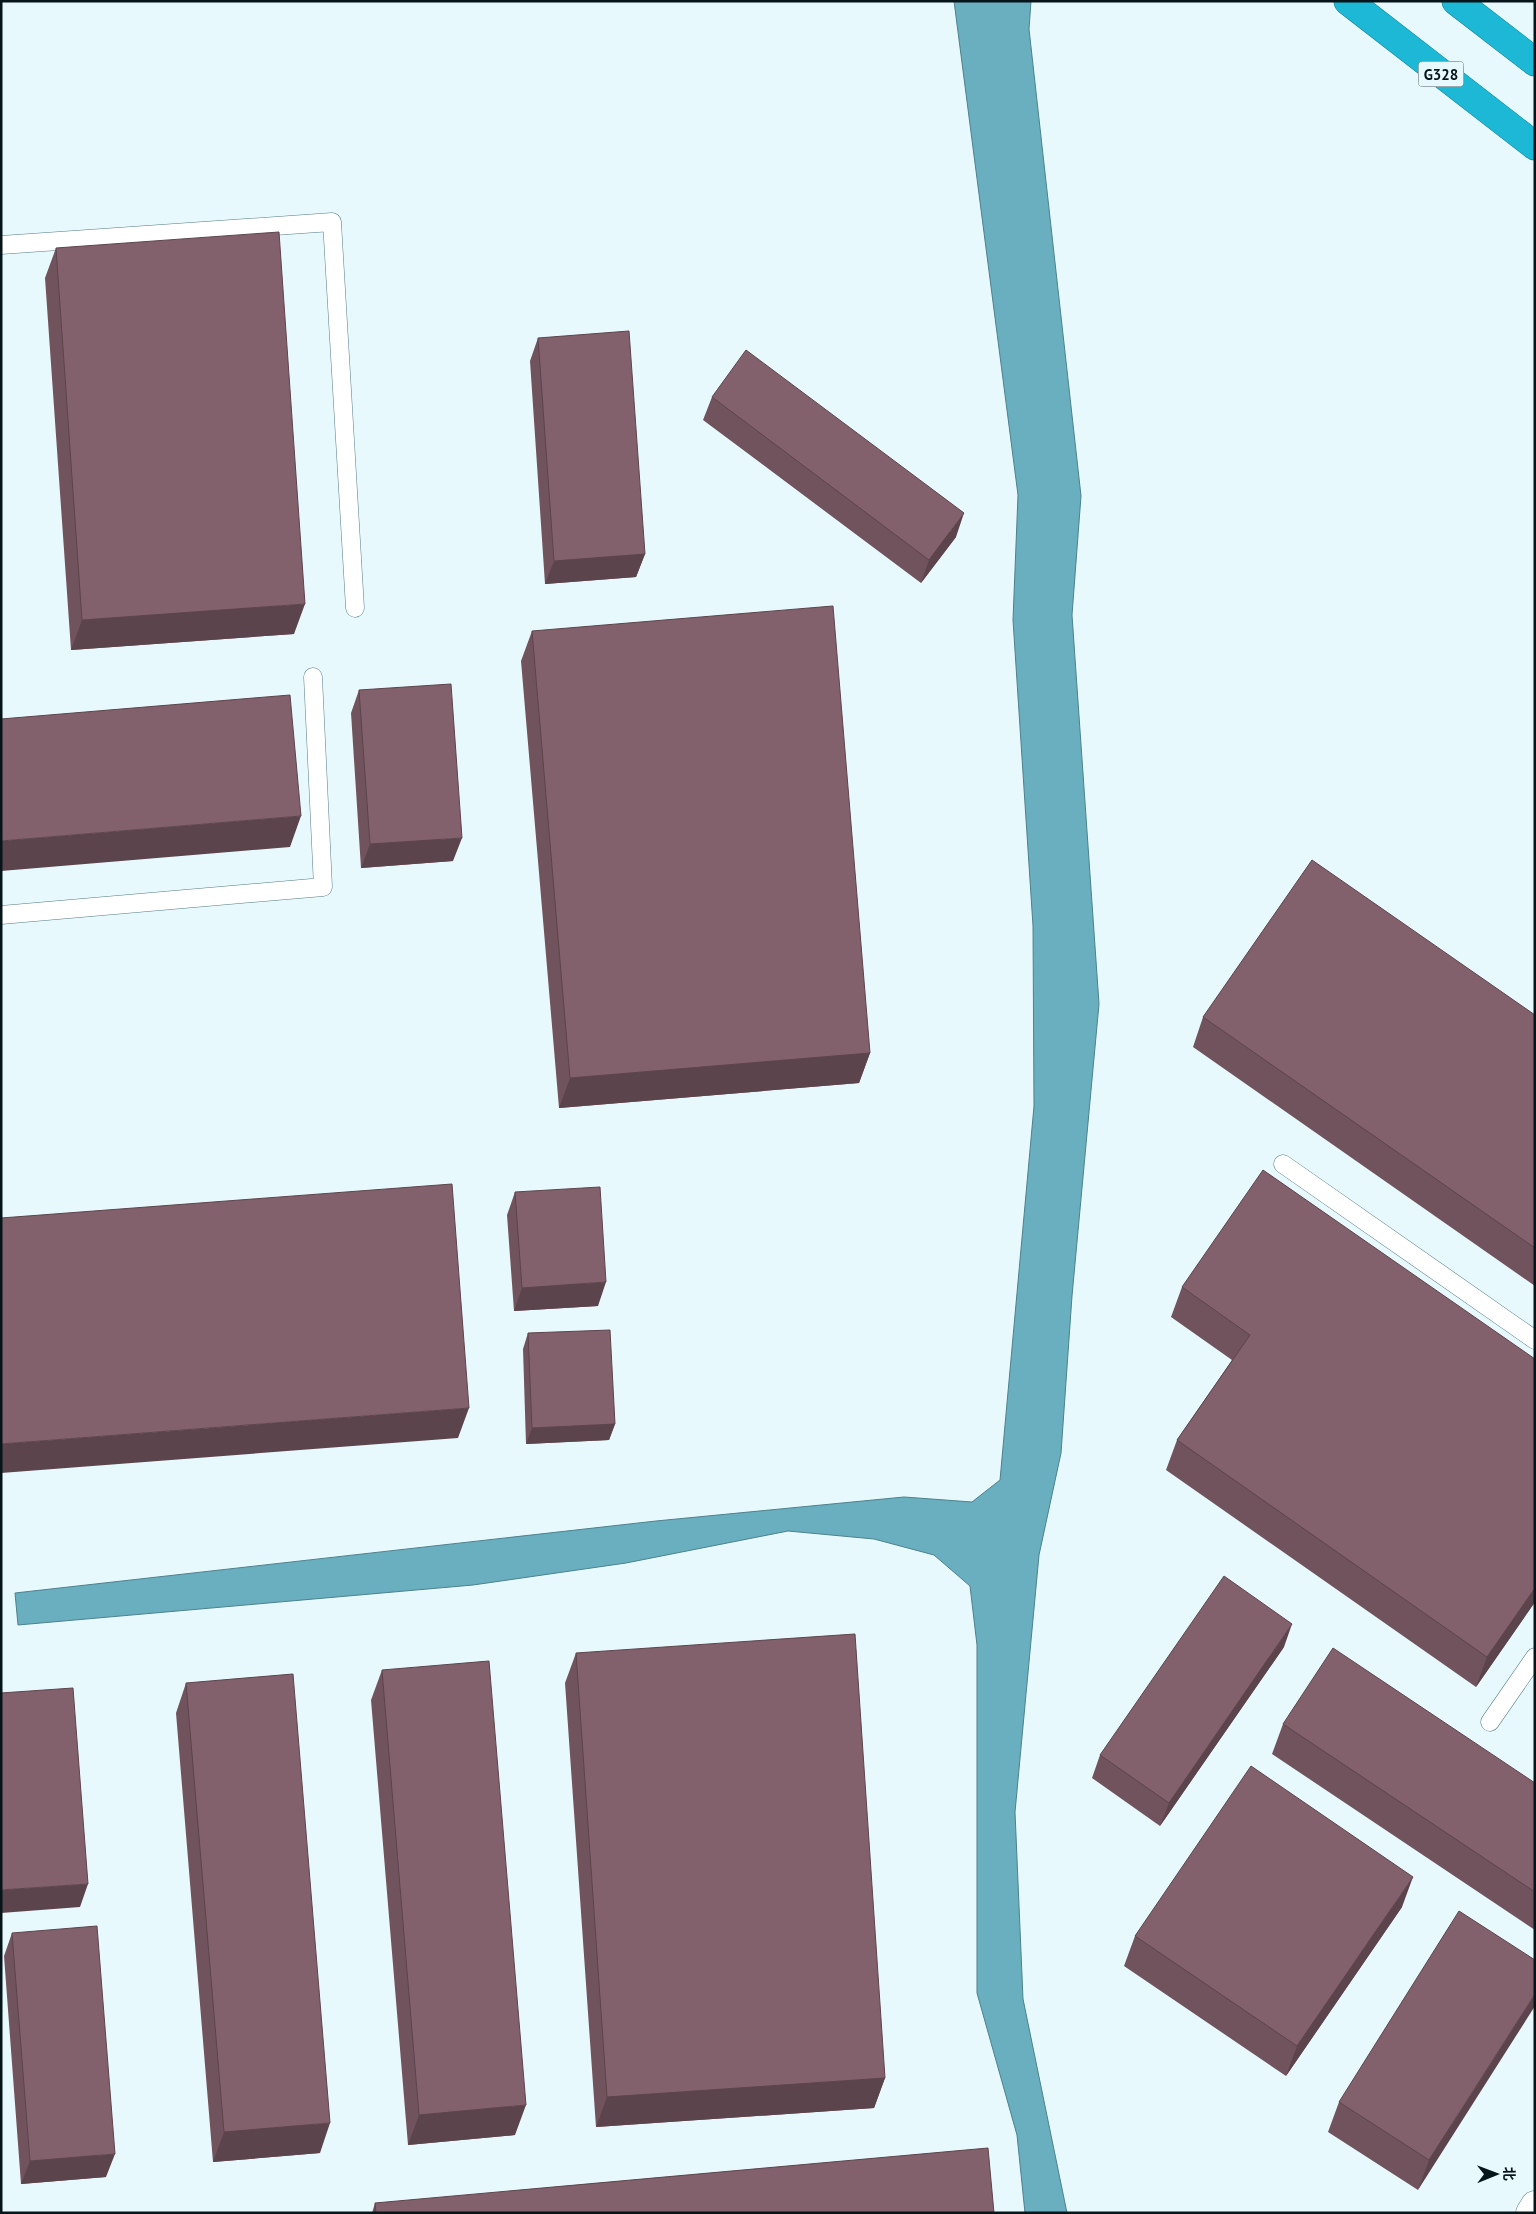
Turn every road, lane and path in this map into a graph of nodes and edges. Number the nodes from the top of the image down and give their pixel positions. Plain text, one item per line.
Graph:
1 (1348, 1) edge
2 (1456, 1) edge
3 (1535, 62) edge
4 (1535, 146) edge
5 (1, 245) edge
6 (355, 608) dead end
7 (313, 677) dead end
8 (1, 915) edge
9 (1283, 1164) dead end
10 (1535, 1340) edge
11 (1535, 1657) edge
12 (1490, 1722) dead end
13 (1535, 2205) edge
14 (1530, 2213) edge

1 - 4 highway, G328
2 - 3 highway
5 - 6 lane
7 - 8 lane
9 - 10 lane
11 - 12 lane
13 - 14 street

